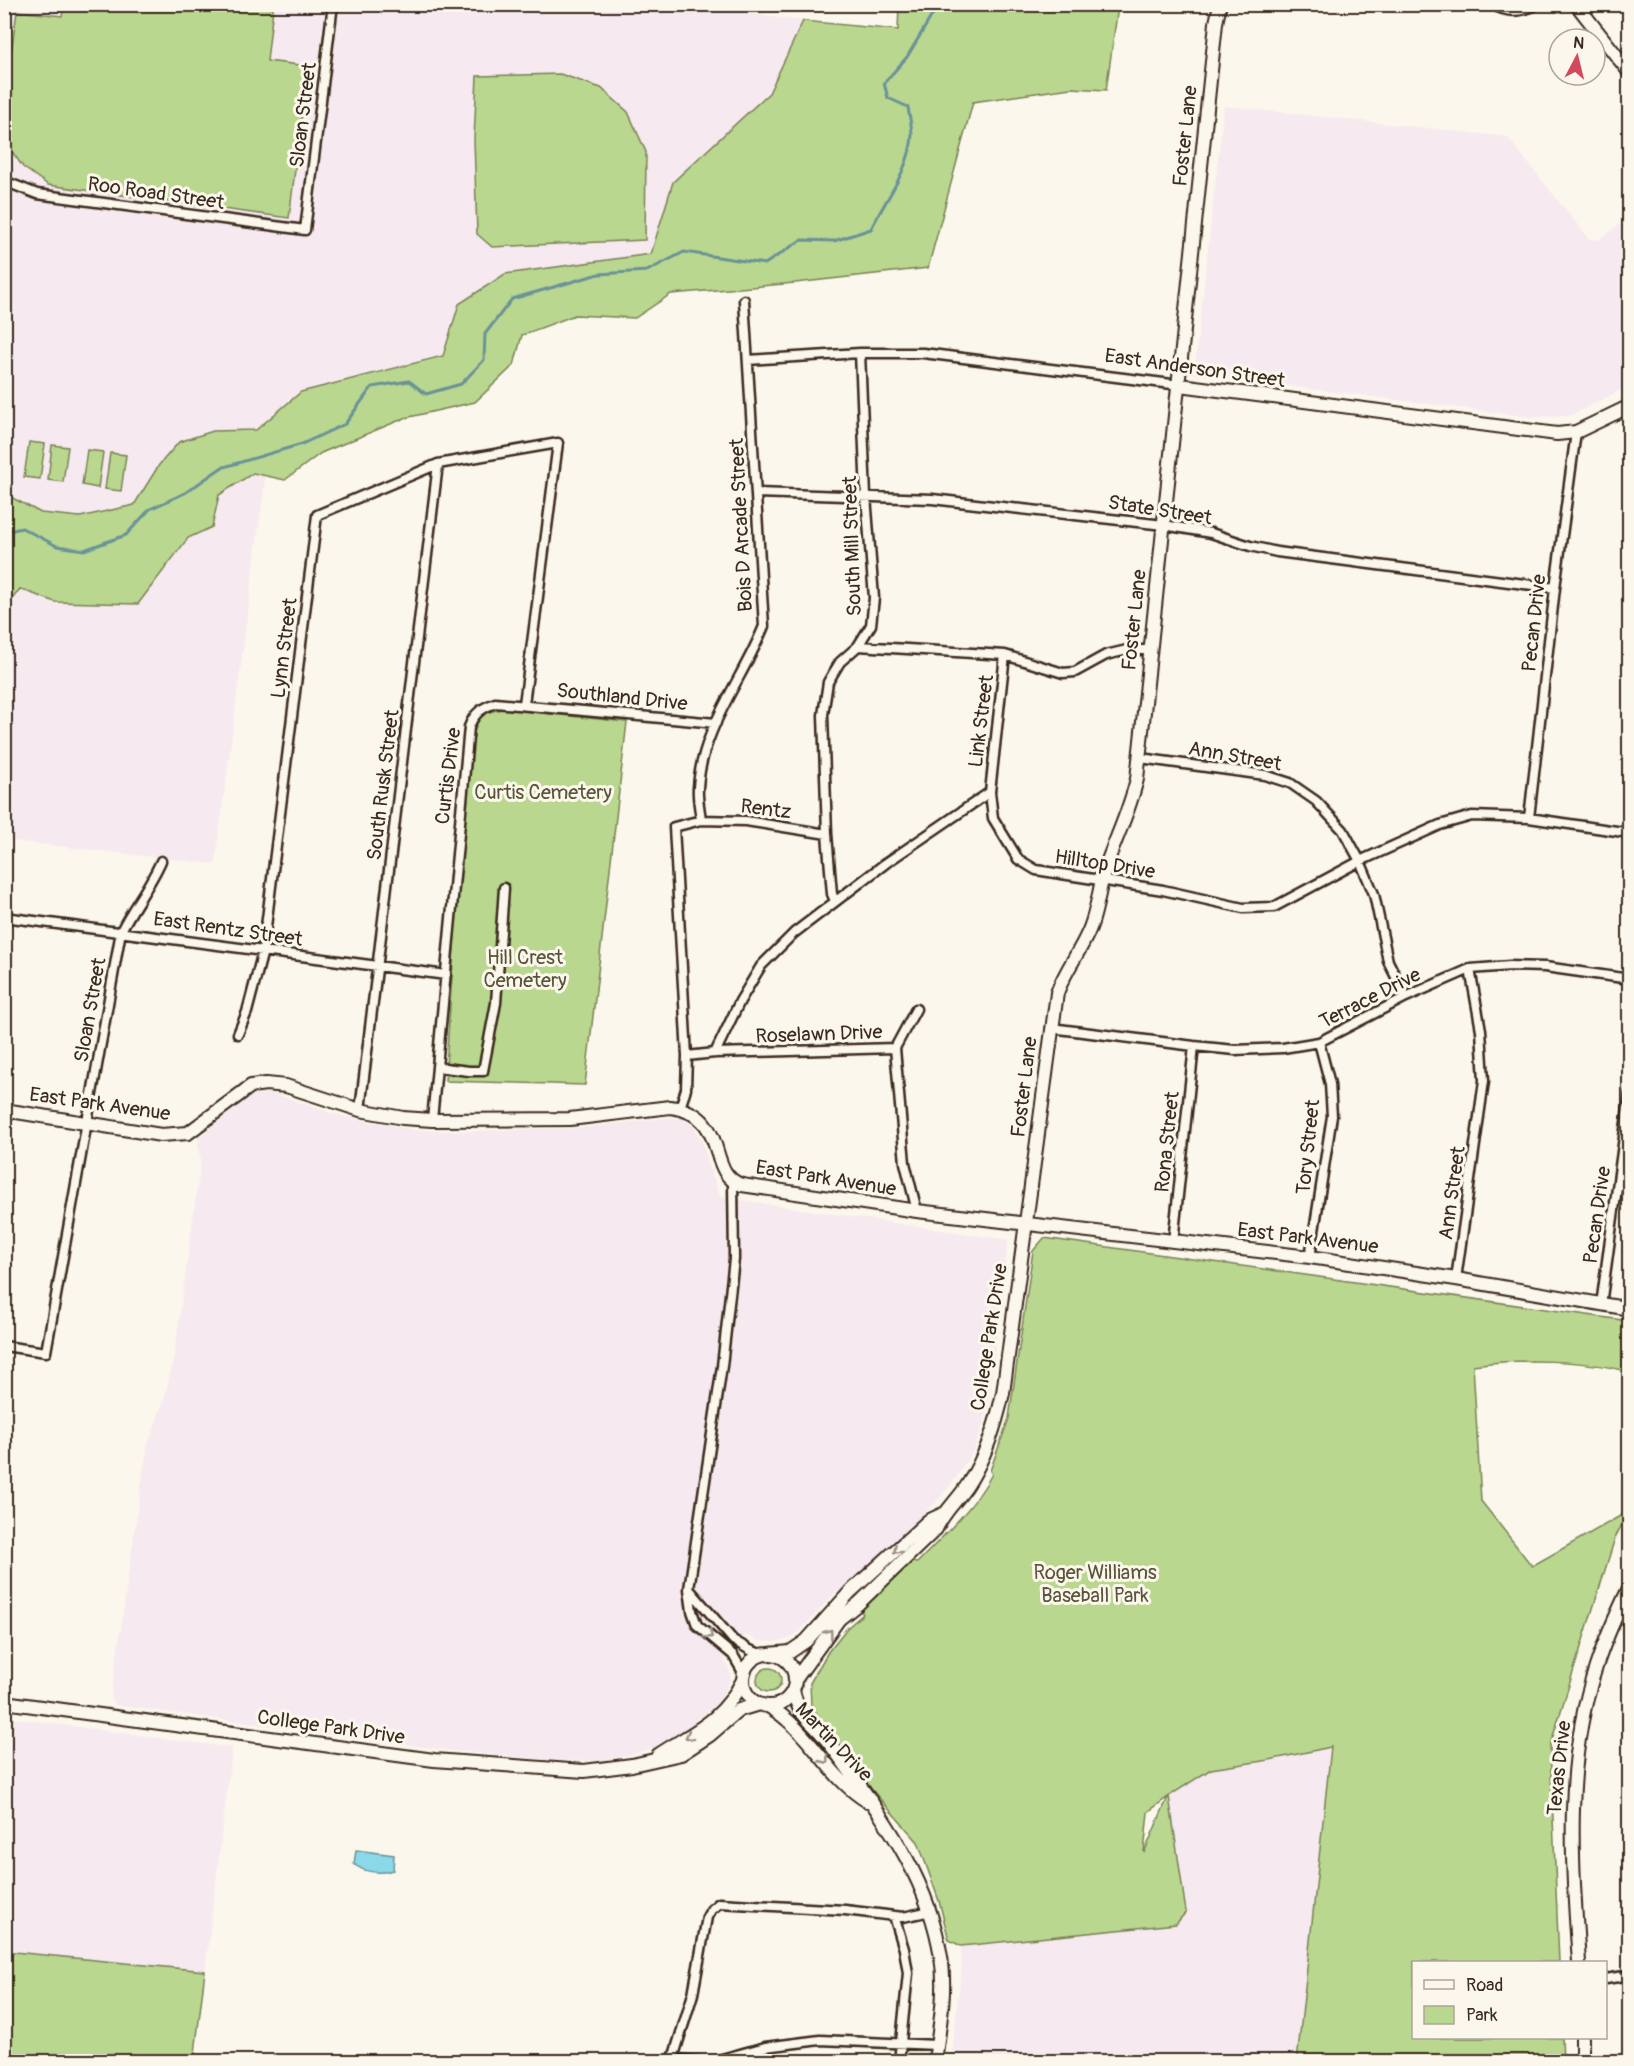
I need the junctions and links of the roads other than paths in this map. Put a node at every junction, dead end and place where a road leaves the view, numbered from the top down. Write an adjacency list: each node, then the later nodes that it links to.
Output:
1 (333, 4): 8 (street, Sloan Street)
2 (1220, 4): 12 (street, Foster Lane)
3 (1492, 4): 4 (street)
4 (1538, 4)
5 (1576, 4): 6 (street)
6 (1629, 73)
7 (4, 181): 8 (street, Roo Road Street)
8 (305, 230)
9 (744, 300): 11 (street, Bois D Arcade Street)
10 (860, 353): 11 (street, East Anderson Street); 12 (street, East Anderson Street); 17 (street, South Mill Street)
11 (748, 360): 16 (street, Bois D Arcade Street)
12 (1180, 385): 14 (street, East Anderson Street); 18 (street, Foster Lane)
13 (1629, 406): 14 (street, East Anderson Street)
14 (1576, 432): 19 (street, Pecan Drive)
15 (438, 464): 23 (street, Lynn Street); 38 (street, Lynn Street); 39 (street, South Rusk Street)
16 (757, 493): 17 (street, State Street); 24 (street, Bois D Arcade Street)
17 (866, 496): 18 (street, State Street); 20 (street, South Mill Street)
18 (1164, 525): 19 (street, State Street); 21 (street, Foster Lane)
19 (1555, 588): 27 (street, Pecan Drive)
20 (858, 646): 22 (street); 30 (street, South Mill Street)
21 (1151, 650): 22 (street); 25 (street, Foster Lane)
22 (1005, 655): 26 (street, Link Street)
23 (524, 704): 24 (street, Southland Drive); 41 (street, Curtis Drive)
24 (716, 723): 28 (street, Bois D Arcade Street)
25 (1140, 758): 32 (street, Ann Street); 33 (street, Foster Lane)
26 (990, 792): 33 (street, Hilltop Drive); 35 (street)
27 (1529, 818): 29 (street, Hilltop Drive); 32 (street, Hilltop Drive)
28 (701, 820): 30 (street, Rentz); 51 (street)
29 (1629, 833)
30 (827, 834): 35 (street, South Mill Street)
31 (161, 861): 37 (street, Sloan Street)
32 (1360, 861): 33 (street, Hilltop Drive); 43 (street, Ann Street)
33 (1102, 880): 45 (street, Foster Lane)
34 (504, 888): 52 (street)
35 (835, 901): 50 (street)
36 (4, 917): 37 (street, East Rentz Street)
37 (121, 931): 38 (street, East Rentz Street); 58 (street, Sloan Street)
38 (263, 951): 39 (street, East Rentz Street); 46 (street, Lynn Street)
39 (377, 966): 41 (street, East Rentz Street); 56 (street, South Rusk Street)
40 (1470, 969): 42 (street, Terrace Drive); 43 (street, Terrace Drive); 64 (street, Ann Street)
41 (446, 975): 52 (street, Curtis Drive)
42 (1629, 979)
43 (1406, 997): 47 (street, Terrace Drive)
44 (916, 1009): 49 (street)
45 (1051, 1028): 48 (street, Terrace Drive); 61 (street, Foster Lane)
46 (238, 1034)
47 (1319, 1042): 48 (street, Terrace Drive); 63 (street, Tory Street)
48 (1194, 1046): 62 (street, Rona Street)
49 (895, 1048): 50 (street, Roselawn Drive); 60 (street, Roselawn Drive)
50 (715, 1053): 51 (street, Roselawn Drive)
51 (687, 1056): 54 (street)
52 (437, 1067): 57 (street, Curtis Drive)
53 (1629, 1092): 65 (street, Pecan Drive)
54 (680, 1108): 57 (street, East Park Avenue); 59 (street, East Park Avenue)
55 (4, 1110): 58 (street, East Park Avenue)
56 (360, 1110): 57 (street, East Park Avenue); 58 (street, East Park Avenue)
57 (432, 1120)
58 (86, 1122): 67 (street, Sloan Street)
59 (733, 1182): 60 (street, East Park Avenue); 70 (street)
60 (917, 1211): 61 (street, East Park Avenue)
61 (1025, 1223): 62 (street, East Park Avenue); 68 (street, College Park Drive)
62 (1173, 1242): 63 (street, East Park Avenue)
63 (1310, 1257): 64 (street, East Park Avenue)
64 (1456, 1279): 65 (street, East Park Avenue)
65 (1601, 1305): 66 (street, East Park Avenue)
66 (1629, 1309)
67 (4, 1346)
68 (943, 1514): 71 (street, College Park Drive, one-way to 71); 73 (street, College Park Drive, one-way to 68)
69 (1629, 1586): 80 (street, Texas Drive)
70 (689, 1589): 71 (street); 72 (street, one-way to 72)
71 (766, 1655): 72 (street); 73 (street)
72 (743, 1677): 75 (street); 76 (street, College Park Drive, one-way to 76)
73 (794, 1685): 75 (street); 77 (street, Martin Drive)
74 (4, 1702): 76 (street, College Park Drive)
75 (764, 1705): 76 (street, College Park Drive); 77 (street, Martin Drive, one-way to 77)
76 (652, 1759)
77 (873, 1805): 78 (street, Martin Drive)
78 (931, 1911): 79 (street); 85 (street, Martin Drive)
79 (894, 1916): 84 (street); 86 (street)
80 (1579, 1961)
81 (1629, 1975): 82 (street)
82 (1607, 1979)
83 (1582, 2039): 90 (street)
84 (901, 2044): 85 (street); 87 (street); 88 (street)
85 (937, 2045): 89 (street, Martin Drive)
86 (672, 2060): 87 (street)
87 (709, 2061)
88 (899, 2061)
89 (935, 2061)
90 (1582, 2061)

